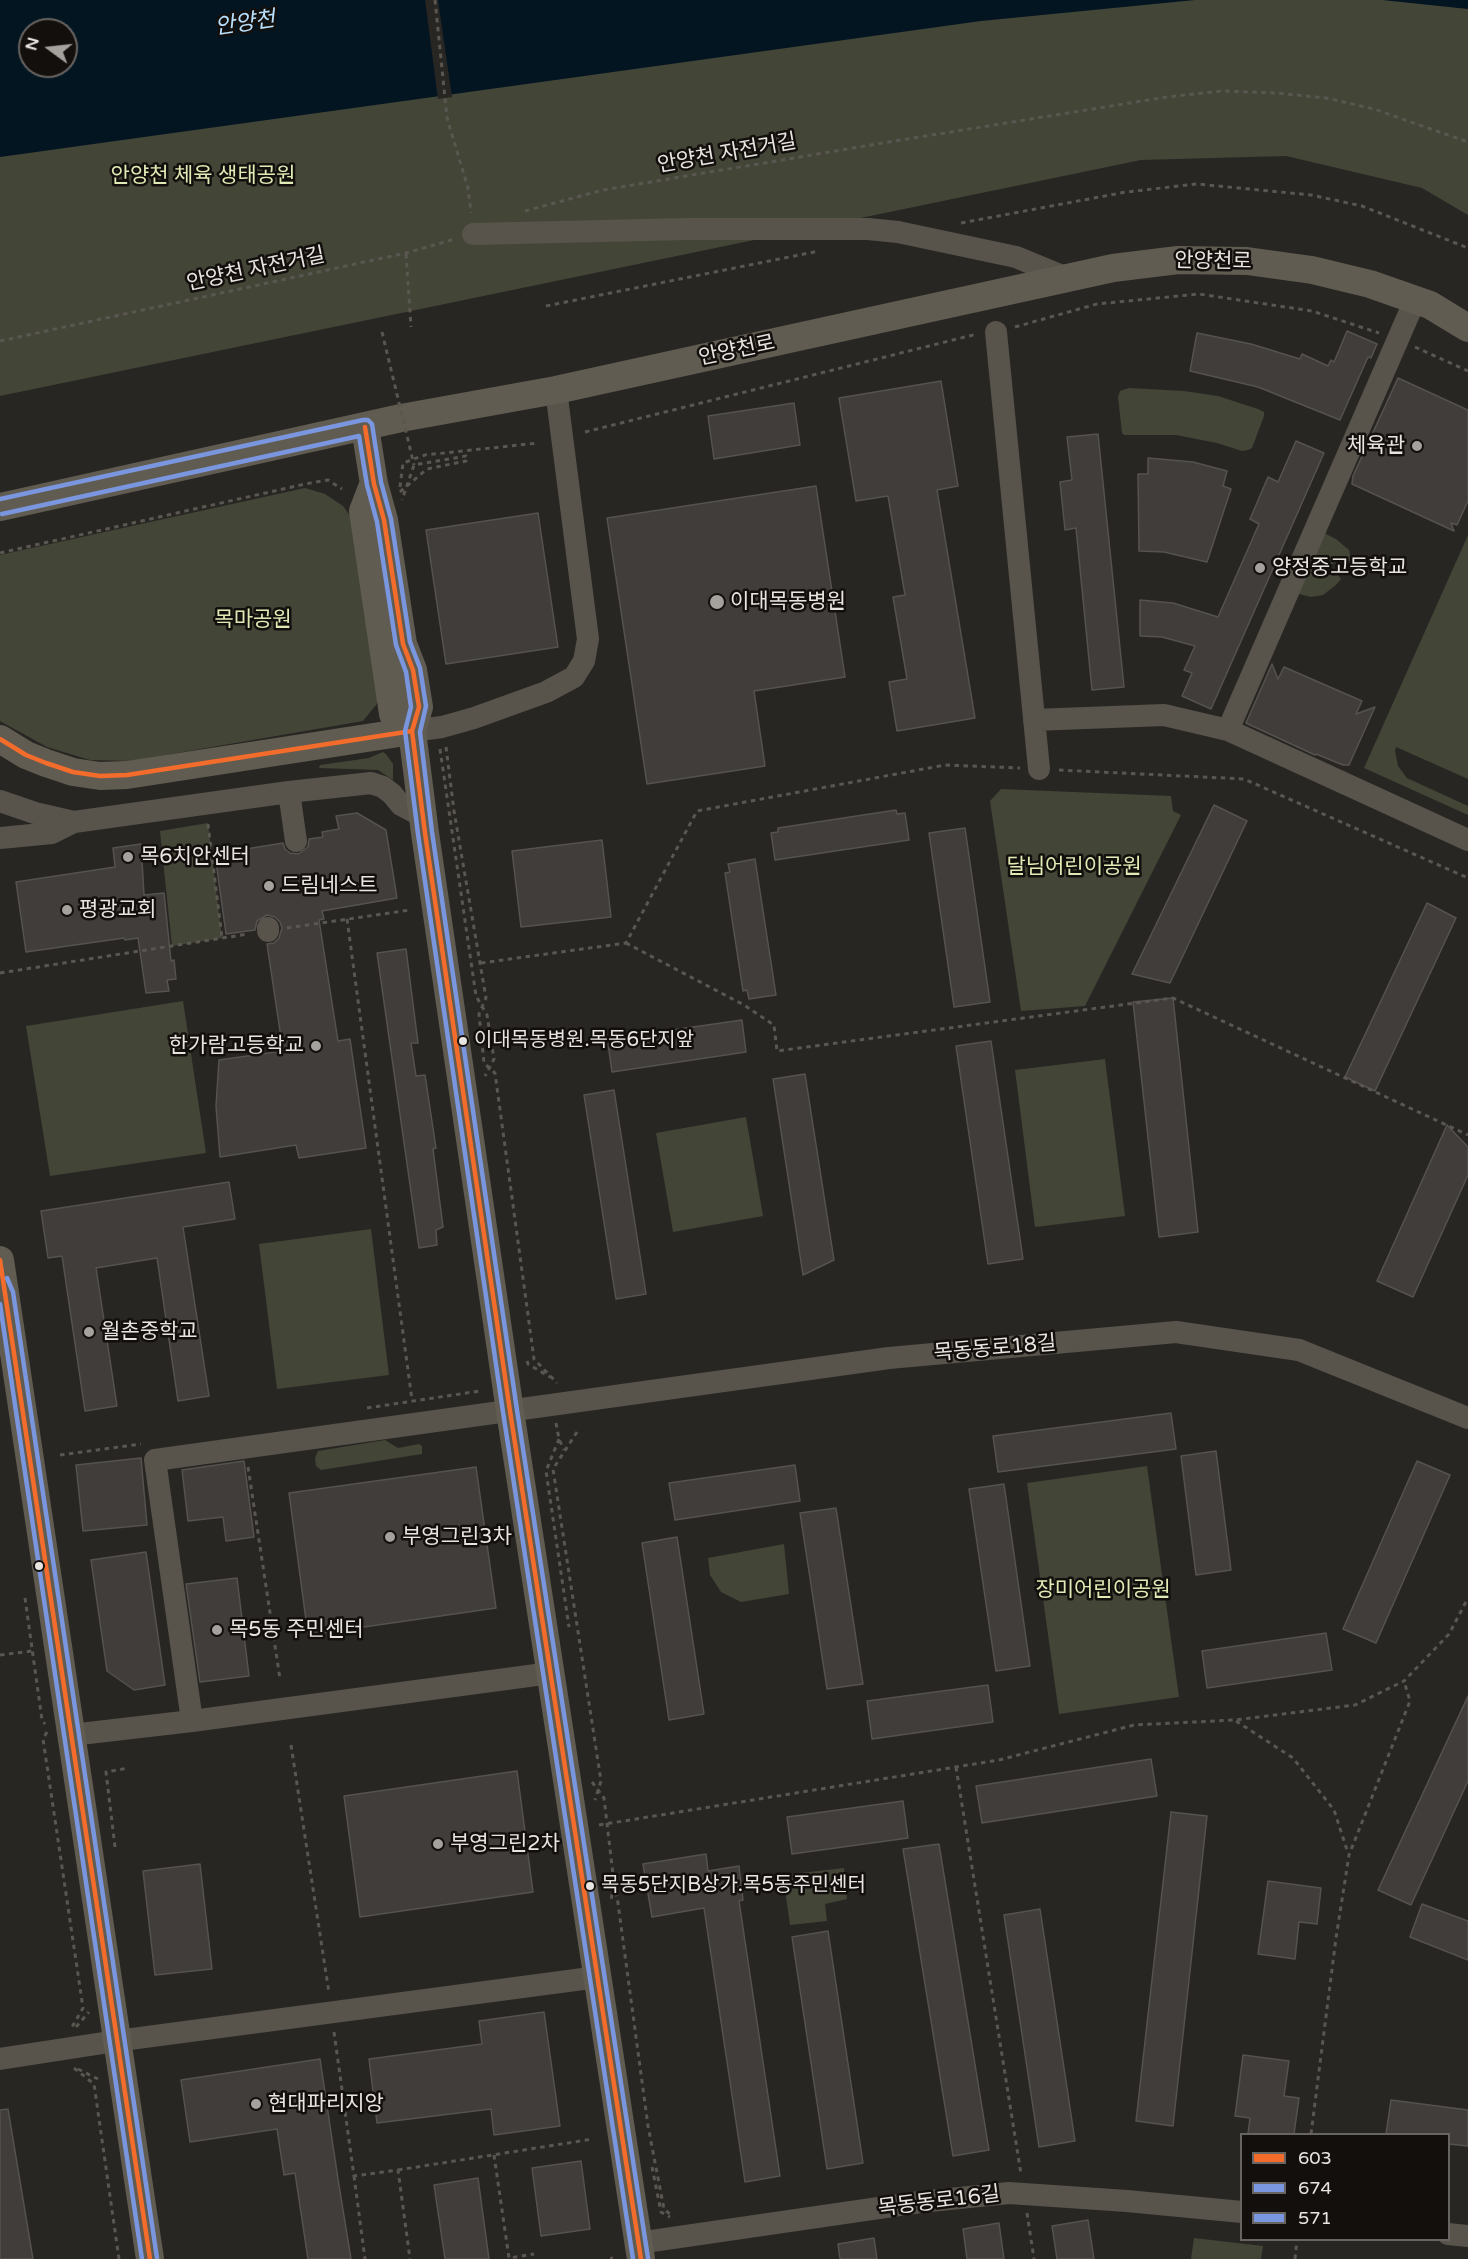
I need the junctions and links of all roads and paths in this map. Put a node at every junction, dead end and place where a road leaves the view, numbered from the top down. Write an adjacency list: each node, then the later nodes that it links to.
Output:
1 (435, 0): 5 (path)
2 (1468, 142): 3 (path, 안양천 자전거길)
3 (516, 215)
4 (954, 225): 6 (path)
5 (473, 234): 8 (path, 안양천 자전거길); 9 (street)
6 (1468, 248)
7 (827, 249): 11 (path)
8 (406, 253): 12 (path); 17 (path, 안양천 자전거길)
9 (1067, 278): 10 (main road, 안양천로); 19 (main road, 안양천로)
10 (1414, 300): 13 (main road, 안양천로); 16 (street)
11 (546, 306)
12 (411, 327)
13 (1468, 328)
14 (382, 332): 23 (path, bridge)
15 (987, 333): 16 (path); 21 (path); 28 (street)
16 (1397, 339): 18 (path); 29 (street)
17 (0, 341)
18 (1468, 371)
19 (556, 390): 20 (main road, 안양천로); 30 (street)
20 (365, 427): 24 (main road); 26 (main road, 안양천로)
21 (585, 432)
22 (538, 443): 24 (path)
23 (414, 465): 24 (path); 24 (path)
24 (387, 488): 30 (main road)
25 (342, 489): 27 (path)
26 (0, 507)
27 (0, 553)
28 (1034, 720): 29 (street); 32 (street)
29 (1228, 730): 39 (street)
30 (431, 735): 31 (main road); 35 (main road); 46 (path); 48 (path)
31 (0, 739)
32 (1039, 769): 41 (path); 45 (path)
33 (289, 792): 35 (street); 36 (street); 40 (street)
34 (0, 801): 36 (street)
35 (422, 816): 56 (main road)
36 (74, 822): 38 (street)
37 (208, 823): 44 (path)
38 (0, 838)
39 (1468, 840)
40 (296, 841)
41 (1468, 879)
42 (410, 909): 43 (path)
43 (347, 918): 44 (path); 55 (path)
44 (222, 938): 47 (path)
45 (626, 943): 46 (path); 51 (path)
46 (481, 963): 48 (path)
47 (0, 973)
48 (483, 1006): 49 (path); 49 (path)
49 (489, 1068): 50 (path); 54 (path)
50 (486, 1082)
51 (1468, 1134)
52 (0, 1260): 53 (main road)
53 (3, 1287): 70 (main road)
54 (527, 1355)
55 (412, 1400)
56 (510, 1411): 57 (street, 목동동로18길); 65 (main road); 69 (street, 목동동로18길)
57 (1468, 1418)
58 (577, 1432): 59 (path)
59 (564, 1450): 62 (path); 74 (path)
60 (248, 1466): 66 (path)
61 (1468, 1598): 67 (path)
62 (570, 1633)
63 (40, 1650): 64 (path)
64 (0, 1655)
65 (551, 1673): 69 (street); 83 (main road)
66 (280, 1678)
67 (1404, 1681): 68 (path); 79 (path)
68 (1235, 1720): 71 (path); 79 (path)
69 (192, 1721): 70 (street)
70 (59, 1732): 84 (path); 85 (main road)
71 (956, 1767): 77 (path); 93 (path)
72 (128, 1768): 78 (path)
73 (592, 1782): 74 (path)
74 (598, 1790): 75 (path); 77 (path)
75 (596, 1807)
76 (597, 1816): 77 (path)
77 (607, 1824): 81 (path)
78 (115, 1847)
79 (1349, 1855): 88 (path)
80 (607, 1883): 81 (path)
81 (613, 1892): 82 (path); 83 (path)
82 (612, 1909)
83 (610, 1976): 85 (street); 98 (main road)
84 (69, 2032)
85 (116, 2041): 86 (street); 101 (main road)
86 (0, 2059)
87 (102, 2100): 100 (path)
88 (1311, 2133)
89 (593, 2139): 90 (path)
90 (494, 2155): 91 (path); 99 (path)
91 (398, 2170)
92 (354, 2176): 102 (path)
93 (1024, 2194): 94 (street, 목동동로16길); 98 (street, 목동동로16길); 103 (path)
94 (1240, 2212)
95 (1450, 2234): 96 (street)
96 (1468, 2236)
97 (1297, 2241): 104 (path)
98 (640, 2251)
99 (534, 2254)
100 (119, 2259)
101 (150, 2259)
102 (365, 2259)
103 (1034, 2259)
104 (1295, 2259)

